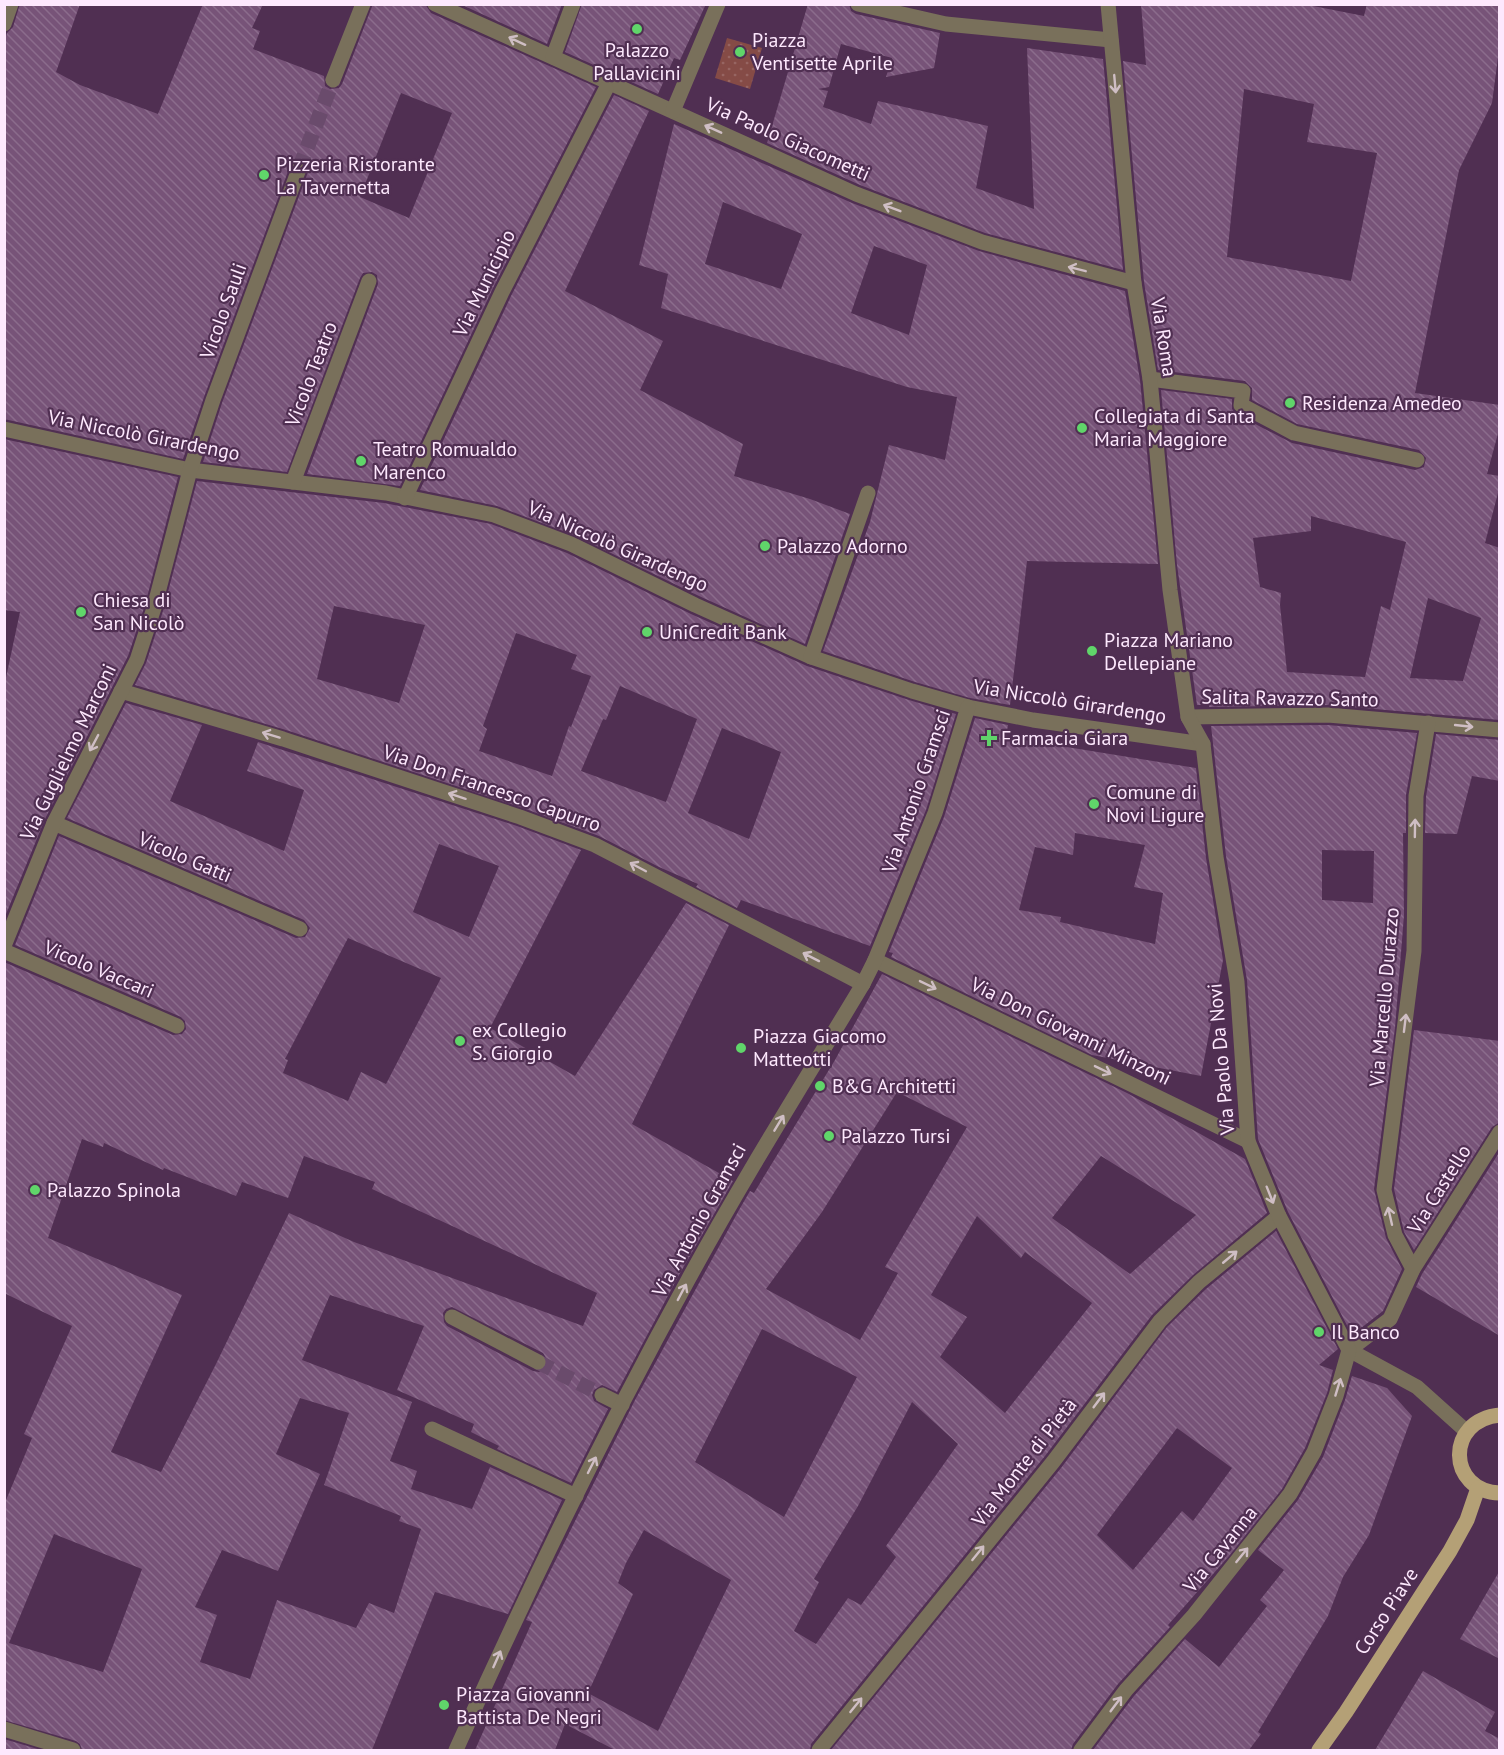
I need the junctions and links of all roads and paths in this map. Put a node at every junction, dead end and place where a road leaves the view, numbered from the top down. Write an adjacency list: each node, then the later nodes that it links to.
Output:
1 (10, 4): 8 (street)
2 (363, 4): 11 (street)
3 (573, 4): 10 (street)
4 (718, 4): 13 (street)
5 (858, 4): 9 (street)
6 (1108, 4): 9 (street, Via Roma)
7 (436, 5): 10 (street, Via Paolo Giacometti, one-way to 7)
8 (4, 24)
9 (1111, 40): 16 (street, Via Roma, one-way to 16)
10 (553, 57): 13 (street, Via Paolo Giacometti)
11 (333, 80)
12 (606, 88): 23 (street, Via Municipio)
13 (673, 111): 16 (street, Via Paolo Giacometti, one-way to 13)
14 (299, 169): 20 (street, Vicolo Sauli)
15 (369, 281): 21 (street, Vicolo Teatro)
16 (1134, 283): 17 (street, Via Roma)
17 (1150, 379): 19 (street); 27 (street, Via Roma)
18 (4, 429): 20 (street, Via Niccolò Girardengo)
19 (1417, 460)
20 (190, 470): 21 (street, Via Niccolò Girardengo); 25 (street, Via Guglielmo Marconi)
21 (293, 482): 23 (street, Via Niccolò Girardengo)
22 (868, 493): 24 (street)
23 (405, 498): 24 (street, Via Niccolò Girardengo)
24 (811, 657): 26 (street, Via Niccolò Girardengo)
25 (121, 691): 31 (street, Via Guglielmo Marconi, one-way to 31); 36 (street, Via Don Francesco Capurro, one-way to 25)
26 (968, 707): 30 (street, Via Niccolò Girardengo); 35 (street, Via Antonio Gramsci)
27 (1188, 717): 28 (street, Salita Ravazzo Santo); 30 (street, Via Roma)
28 (1428, 723): 29 (street, Salita Ravazzo Santo, one-way to 29); 41 (street, Via Marcello Durazzo, one-way to 28)
29 (1500, 730)
30 (1203, 744): 39 (street, Via Paolo Da Novi)
31 (54, 823): 32 (street, Vicolo Gatti); 33 (street, Via Guglielmo Marconi)
32 (300, 929)
33 (4, 946)
34 (4, 951): 37 (street, Vicolo Vaccari)
35 (875, 960): 36 (street, Via Antonio Gramsci); 39 (street, Via Don Giovanni Minzoni, one-way to 39)
36 (863, 984): 46 (street, Via Antonio Gramsci, one-way to 36)
37 (177, 1026)
38 (1500, 1132): 41 (street, Via Castello)
39 (1248, 1141): 40 (street, Via Paolo Da Novi, one-way to 40)
40 (1279, 1216): 43 (street, Via Paolo Da Novi); 56 (street, Via Monte di Pietà, one-way to 40)
41 (1413, 1269): 43 (street, Via Castello)
42 (452, 1317): 44 (street)
43 (1349, 1350): 49 (street); 57 (street, Via Cavanna, one-way to 43)
44 (538, 1362)
45 (602, 1395): 46 (street)
46 (622, 1405): 52 (street, Via Antonio Gramsci, one-way to 46)
47 (1500, 1415): 49 (main road)
48 (432, 1429): 52 (street)
49 (1466, 1431): 50 (main road)
50 (1478, 1488): 51 (main road); 58 (main road, Corso Piave)
51 (1500, 1493)
52 (576, 1496): 55 (street, Via Antonio Gramsci, one-way to 52)
53 (4, 1729): 54 (street)
54 (73, 1750)
55 (456, 1750)
56 (819, 1750)
57 (1081, 1750)
58 (1319, 1750)

